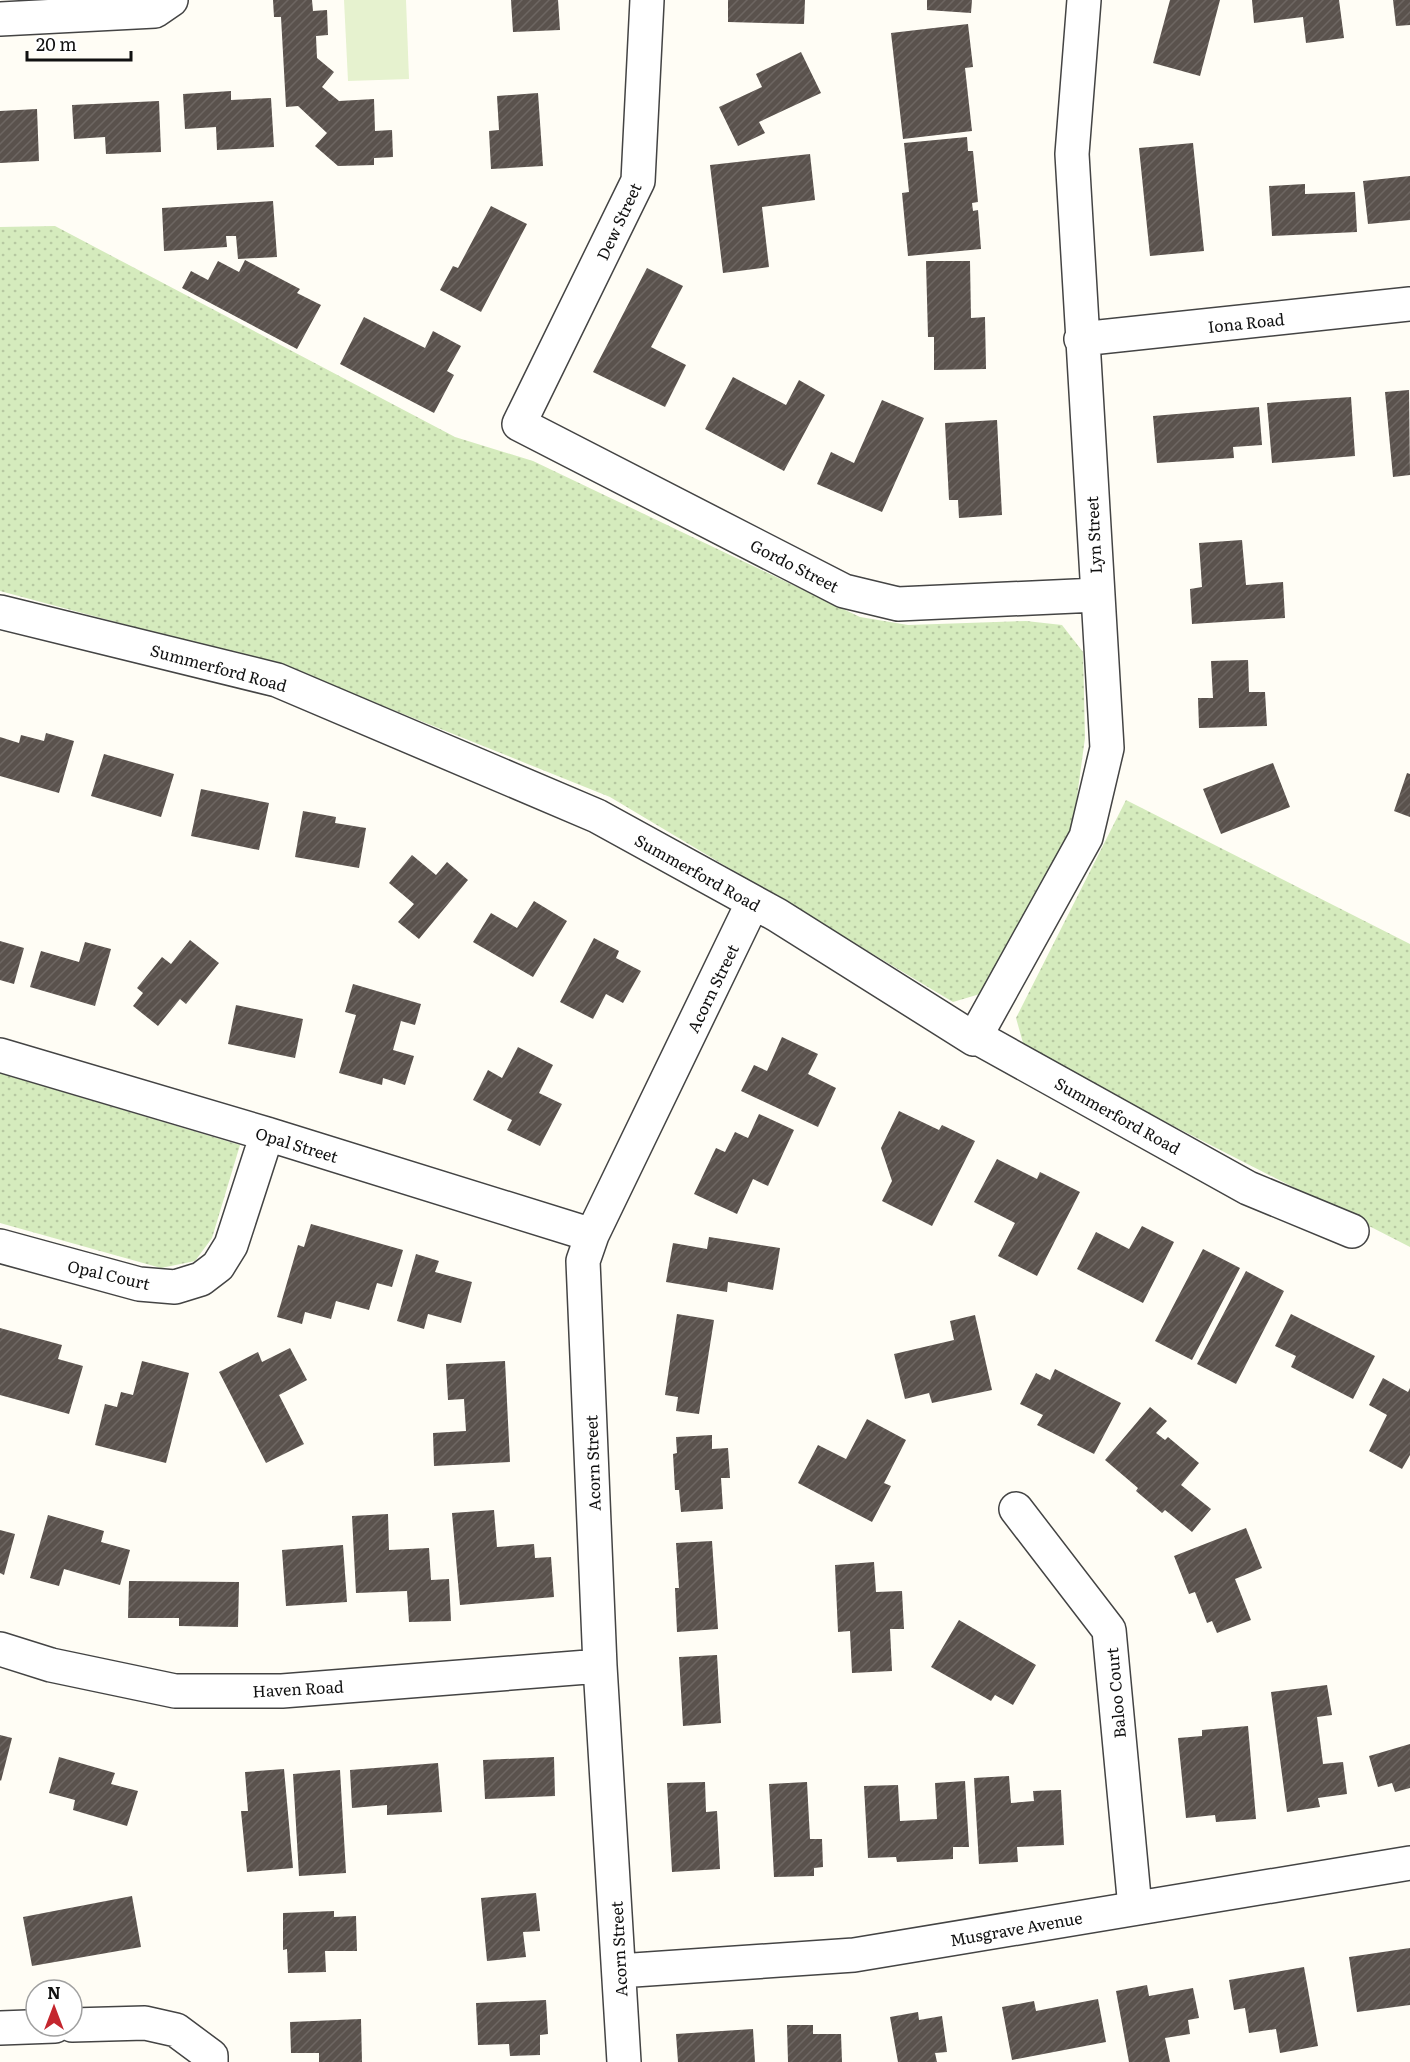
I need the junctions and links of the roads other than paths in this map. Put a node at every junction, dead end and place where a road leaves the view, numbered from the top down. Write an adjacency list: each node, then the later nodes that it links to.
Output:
1 (171, 0): 4 (street)
2 (647, 0): 7 (street, Dew Street)
3 (1084, 0): 6 (street, Lyn Street)
4 (0, 19)
5 (1410, 304): 6 (street, Iona Road)
6 (1081, 339): 8 (street, Lyn Street)
7 (519, 424): 8 (street, Gordo Street)
8 (1097, 595): 11 (street, Lyn Street)
9 (0, 612): 10 (street, Summerford Road)
10 (753, 902): 11 (street, Summerford Road); 15 (street, Acorn Street)
11 (974, 1039): 14 (street, Summerford Road)
12 (0, 1056): 13 (street, Opal Street)
13 (267, 1134): 15 (street, Opal Street); 16 (street, Opal Court)
14 (1352, 1231)
15 (592, 1235): 19 (street, Acorn Street)
16 (0, 1246)
17 (1016, 1509): 21 (street, Baloo Court)
18 (0, 1649): 19 (street, Haven Road)
19 (600, 1666): 22 (street, Acorn Street)
20 (1410, 1863): 21 (street, Musgrave Avenue)
21 (1135, 1908): 22 (street, Musgrave Avenue)
22 (620, 1971): 27 (street, Acorn Street)
23 (84, 2025): 26 (street)
24 (24, 2027): 25 (street)
25 (0, 2028)
26 (211, 2062)
27 (624, 2062)

